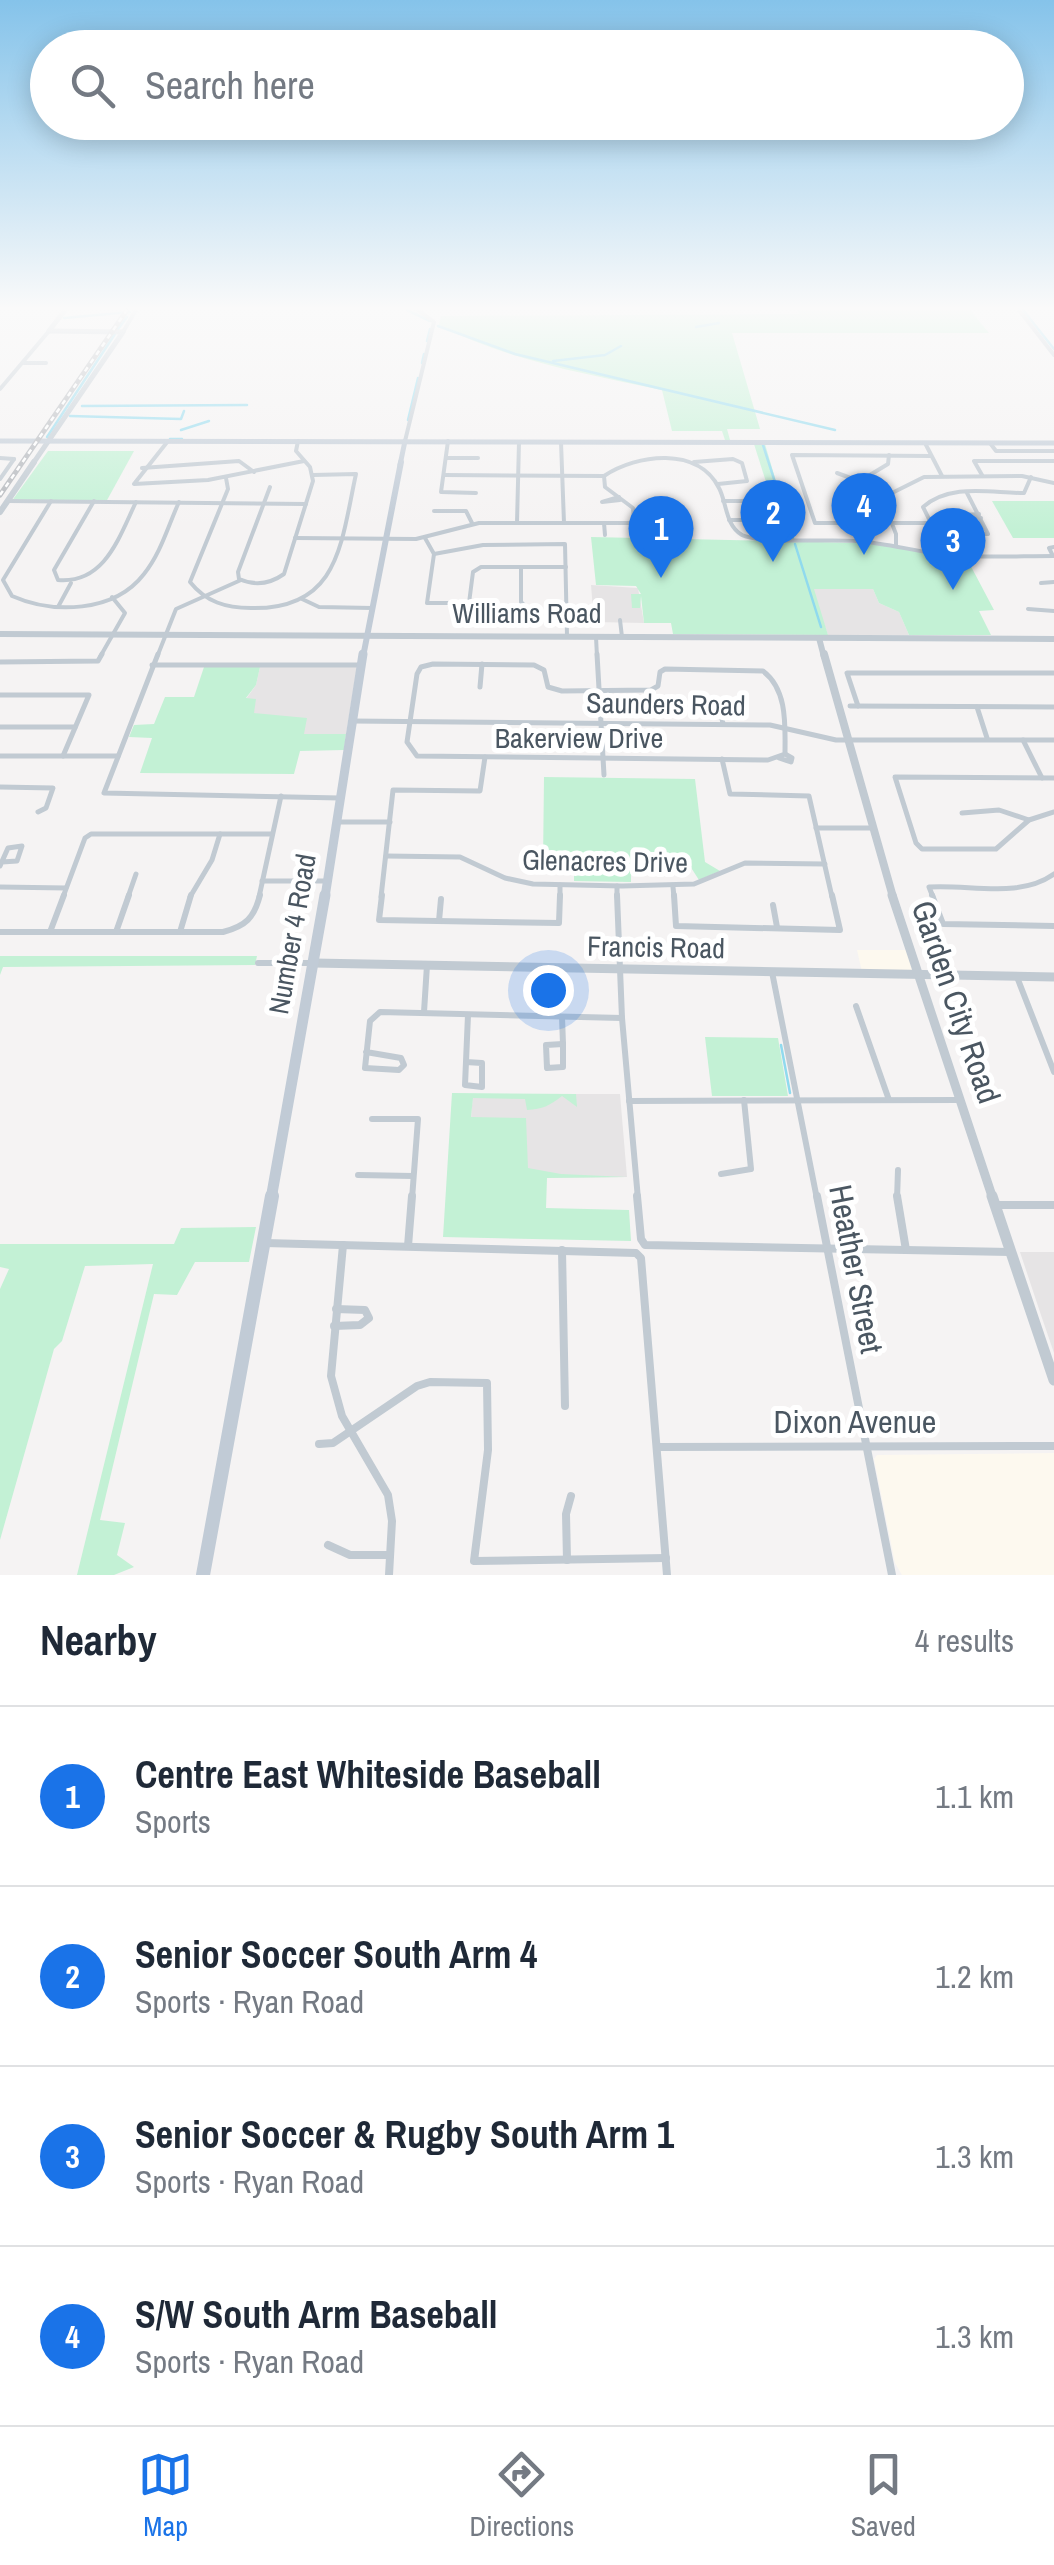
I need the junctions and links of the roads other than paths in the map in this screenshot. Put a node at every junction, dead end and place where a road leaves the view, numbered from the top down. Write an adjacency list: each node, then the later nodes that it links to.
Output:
1 (88, 384): 4 (street)
2 (419, 384): 7 (street, Number 4 Road)
3 (0, 440): 4 (main road)
4 (50, 440): 5 (main road); 42 (street)
5 (168, 441): 6 (main road); 23 (street)
6 (298, 441): 7 (main road); 21 (street)
7 (405, 441): 8 (main road); 69 (main road, Number 4 Road)
8 (448, 441): 9 (main road); 17 (street)
9 (519, 442): 10 (main road); 28 (street)
10 (561, 442): 11 (main road); 29 (street)
11 (648, 442): 12 (main road); 19 (street)
12 (925, 443): 13 (main road); 15 (street)
13 (1054, 445)
14 (890, 455): 15 (street); 36 (street); 56 (street)
15 (931, 456): 31 (street)
16 (0, 458): 35 (street)
17 (446, 458): 18 (street); 26 (street)
18 (478, 458)
19 (652, 459): 22 (street); 30 (street)
20 (1054, 460): 32 (street)
21 (304, 461): 24 (street); 27 (street)
22 (693, 463): 38 (street); 38 (street)
23 (142, 468): 24 (street); 34 (street)
24 (254, 472): 34 (street)
25 (837, 473): 36 (street)
26 (444, 474): 28 (street); 40 (street)
27 (313, 475): 51 (street); 68 (street)
28 (519, 475): 29 (street); 60 (street)
29 (562, 475): 30 (street); 61 (street)
30 (604, 476): 63 (street)
31 (942, 476): 32 (street); 57 (street)
32 (983, 476): 33 (street)
33 (1031, 477): 37 (street); 41 (street)
34 (226, 478): 49 (street)
35 (0, 479)
36 (859, 481): 56 (street)
37 (1054, 483)
38 (718, 484): 45 (street)
39 (270, 487): 50 (street)
40 (476, 493)
41 (967, 493): 58 (street); 58 (street)
42 (8, 501): 43 (street); 53 (street)
43 (51, 501): 44 (street); 81 (street)
44 (94, 501): 47 (street); 78 (street)
45 (723, 501): 46 (street); 54 (street)
46 (750, 501)
47 (136, 502): 48 (street); 78 (street)
48 (179, 502): 49 (street); 83 (street)
49 (222, 503): 50 (street); 82 (street)
50 (264, 503): 51 (street); 77 (street)
51 (306, 504): 67 (street)
52 (434, 511): 59 (street)
53 (0, 512)
54 (729, 520): 55 (street); 71 (street)
55 (756, 520)
56 (854, 522): 57 (street)
57 (892, 522): 58 (street); 71 (street)
58 (930, 522)
59 (472, 523): 60 (street); 66 (street)
60 (517, 523): 61 (street)
61 (564, 523): 62 (street)
62 (604, 523): 63 (street); 65 (street)
63 (630, 523): 64 (street)
64 (665, 527)
65 (605, 535)
66 (424, 537): 69 (street); 72 (street)
67 (295, 538): 68 (street); 77 (street)
68 (339, 539): 69 (street); 84 (street)
69 (386, 539): 88 (main road, Number 4 Road)
70 (1053, 544): 73 (street)
71 (896, 546): 73 (street)
72 (434, 554): 75 (street); 76 (street)
73 (1052, 555): 74 (street)
74 (1054, 564)
75 (521, 567): 76 (street); 86 (street)
76 (566, 567): 96 (street)
77 (240, 580): 82 (street)
78 (71, 582): 87 (street)
79 (1040, 582): 80 (street)
80 (1054, 582)
81 (12, 596): 85 (street); 87 (street)
82 (200, 596): 84 (street); 94 (street)
83 (112, 597): 87 (street); 93 (street)
84 (302, 599): 88 (street)
85 (0, 600)
86 (525, 606)
87 (58, 607)
88 (372, 608): 95 (main road, Number 4 Road)
89 (1028, 610): 90 (street)
90 (1054, 612)
91 (620, 620): 98 (street)
92 (0, 634): 93 (street, Williams Road)
93 (114, 634): 94 (street, Williams Road); 101 (street)
94 (165, 634): 95 (street, Williams Road); 103 (street)
95 (366, 635): 96 (street, Williams Road); 104 (main road, Number 4 Road)
96 (567, 636): 97 (street, Williams Road)
97 (596, 636): 98 (street, Williams Road); 107 (street)
98 (622, 636): 99 (street, Williams Road)
99 (819, 638): 100 (street, Williams Road); 122 (street, Garden City Road)
100 (1054, 639)
101 (0, 662)
102 (482, 664): 106 (street); 107 (street); 115 (street)
103 (152, 665): 104 (street); 127 (street)
104 (362, 666): 114 (main road, Number 4 Road)
105 (1054, 673): 111 (street)
106 (480, 687)
107 (599, 691): 116 (street); 120 (street, Bakerview Drive)
108 (0, 694): 119 (street)
109 (719, 700): 117 (street)
110 (850, 706): 111 (street)
111 (858, 706): 112 (street)
112 (977, 706): 113 (street); 121 (street)
113 (1054, 707)
114 (352, 721): 115 (street, Saunders Road); 136 (main road, Number 4 Road)
115 (410, 722): 116 (street, Saunders Road); 128 (street, Bakerview Drive)
116 (602, 723): 117 (street, Saunders Road); 129 (street)
117 (724, 724): 120 (street, Saunders Road)
118 (0, 727): 119 (street)
119 (74, 727): 126 (street)
120 (784, 727): 122 (street, Saunders Road); 130 (street, Bakerview Drive)
121 (991, 739): 122 (street, Saunders Road); 123 (street, Saunders Road)
122 (848, 740): 144 (street, Garden City Road)
123 (1024, 740): 124 (street, Saunders Road); 132 (street)
124 (1054, 740)
125 (0, 756): 126 (street)
126 (62, 756): 127 (street)
127 (118, 756): 135 (street)
128 (485, 757): 129 (street, Bakerview Drive); 142 (street)
129 (603, 758): 130 (street, Bakerview Drive); 131 (street)
130 (722, 759): 143 (street)
131 (604, 776)
132 (1042, 778): 133 (street); 140 (street)
133 (1054, 778)
134 (0, 787): 137 (street)
135 (281, 796): 136 (street); 146 (street)
136 (340, 798): 141 (main road, Number 4 Road)
137 (38, 812)
138 (1054, 812): 140 (street)
139 (962, 813): 140 (street)
140 (1029, 820)
141 (336, 822): 142 (street); 152 (main road, Number 4 Road)
142 (390, 822): 147 (street)
143 (816, 828): 144 (street); 148 (street)
144 (872, 828): 172 (street, Garden City Road)
145 (220, 833): 146 (street); 157 (street); 166 (street)
146 (272, 834): 151 (street)
147 (386, 856): 153 (street, Glenacres Drive); 160 (street)
148 (825, 864): 155 (street, Glenacres Drive); 162 (street)
149 (136, 874): 165 (street)
150 (1053, 876): 161 (street)
151 (262, 881): 152 (street); 166 (street)
152 (327, 881): 168 (main road, Number 4 Road)
153 (560, 885): 154 (street, Glenacres Drive); 160 (street)
154 (617, 886): 155 (street, Glenacres Drive); 170 (street)
155 (673, 886): 162 (street)
156 (0, 887): 157 (street)
157 (66, 888): 164 (street)
158 (441, 899): 160 (street)
159 (773, 905): 162 (street)
160 (439, 921)
161 (1054, 926)
162 (777, 928)
163 (0, 932): 164 (street)
164 (50, 932): 165 (street)
165 (116, 932): 166 (street)
166 (180, 932)
167 (258, 963): 168 (street, Francis Road)
168 (314, 963): 169 (street, Francis Road); 196 (main road, Number 4 Road)
169 (427, 965): 170 (street, Francis Road); 176 (street)
170 (620, 969): 171 (street, Francis Road); 179 (street)
171 (772, 972): 172 (street, Francis Road); 185 (street, Heather Street)
172 (919, 976): 173 (street, Francis Road); 187 (street, Garden City Road)
173 (1017, 977): 174 (street, Francis Road); 183 (street)
174 (1054, 977)
175 (856, 1006): 186 (street)
176 (424, 1014): 177 (street); 181 (street)
177 (468, 1015): 178 (street); 182 (street)
178 (562, 1017): 179 (street); 180 (street)
179 (622, 1018): 188 (street)
180 (563, 1044): 180 (street)
181 (366, 1052): 181 (street)
182 (466, 1062): 182 (street)
183 (1054, 1072)
184 (744, 1100): 185 (street); 188 (street); 191 (street)
185 (796, 1100): 186 (street); 200 (street, Heather Street)
186 (889, 1100): 187 (street)
187 (960, 1100): 194 (street, Garden City Road)
188 (629, 1101): 200 (street)
189 (372, 1118): 193 (street)
190 (898, 1170): 201 (street)
191 (721, 1174)
192 (358, 1175): 193 (street)
193 (412, 1176): 198 (street)
194 (995, 1205): 195 (street); 202 (street, Garden City Road)
195 (1054, 1205)
196 (264, 1243): 197 (street); 217 (main road, Number 4 Road)
197 (343, 1245): 198 (street); 203 (street)
198 (408, 1246): 199 (street)
199 (562, 1250): 206 (street); 210 (street)
200 (826, 1250): 201 (street); 211 (street, Heather Street)
201 (906, 1250): 202 (street)
202 (1010, 1252): 205 (street, Garden City Road)
203 (335, 1309): 204 (street); 204 (street)
204 (334, 1326): 207 (street)
205 (1054, 1380)
206 (565, 1406)
207 (350, 1432): 208 (street); 214 (street); 216 (street)
208 (319, 1444)
209 (1054, 1446): 211 (street, Dixon Avenue)
210 (656, 1447): 211 (street, Dixon Avenue); 215 (street)
211 (866, 1447): 220 (street, Heather Street)
212 (571, 1496): 216 (street)
213 (328, 1545): 214 (street)
214 (390, 1555): 218 (street)
215 (666, 1558): 216 (street); 219 (street)
216 (567, 1560)
217 (203, 1575)
218 (389, 1575)
219 (667, 1575)
220 (892, 1575)

